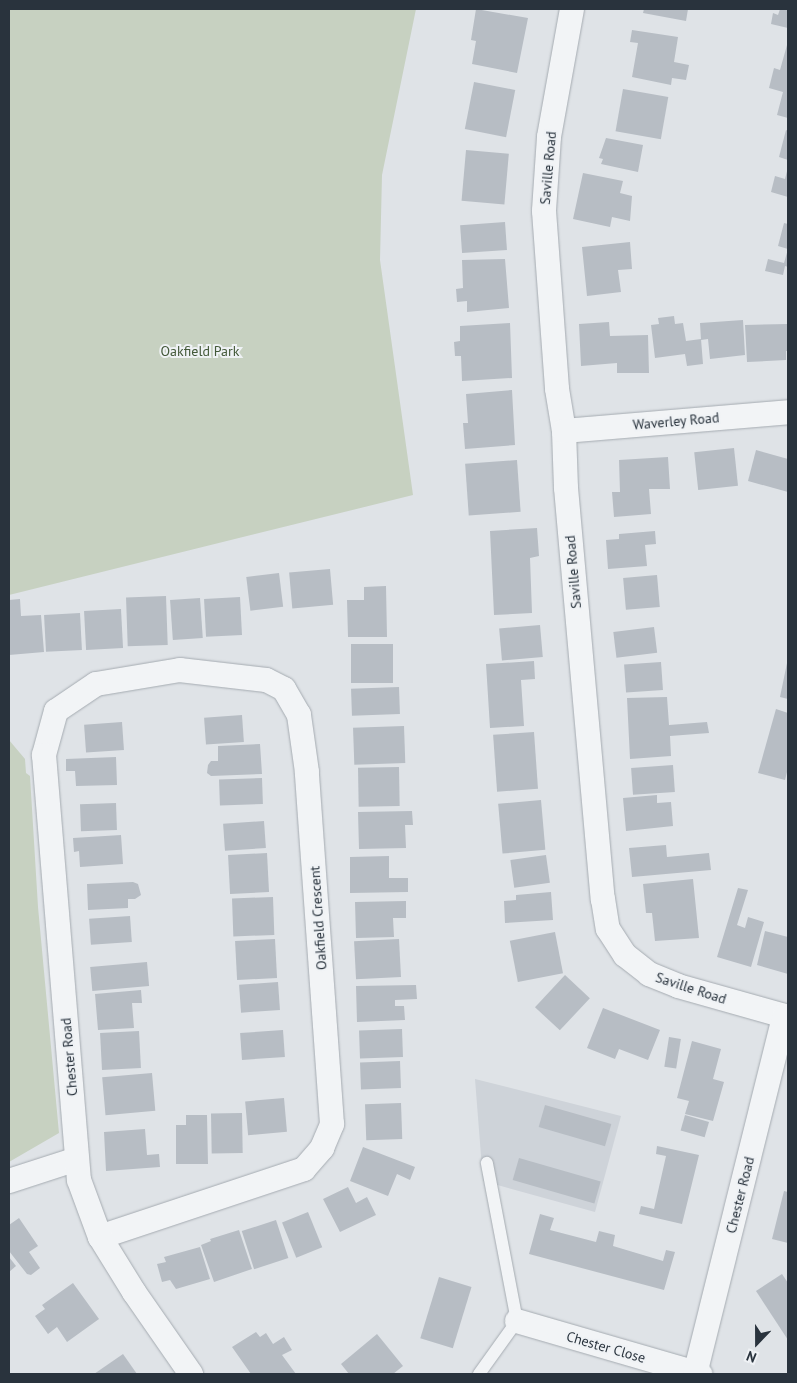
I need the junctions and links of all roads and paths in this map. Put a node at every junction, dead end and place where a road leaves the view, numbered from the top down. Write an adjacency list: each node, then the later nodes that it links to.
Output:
1 (572, 9): 3 (street, Saville Road)
2 (788, 412): 3 (street, Waverley Road)
3 (564, 430): 5 (street, Saville Road)
4 (56, 711): 6 (street, Chester Road); 9 (street, Oakfield Crescent)
5 (786, 1017): 13 (street, Chester Road)
6 (77, 1159): 8 (street); 9 (street, Chester Road)
7 (487, 1163): 10 (lane)
8 (9, 1181)
9 (100, 1236): 11 (street, Chester Road)
10 (517, 1321): 12 (lane); 13 (street, Chester Close)
11 (191, 1374)
12 (479, 1374)
13 (697, 1374)

